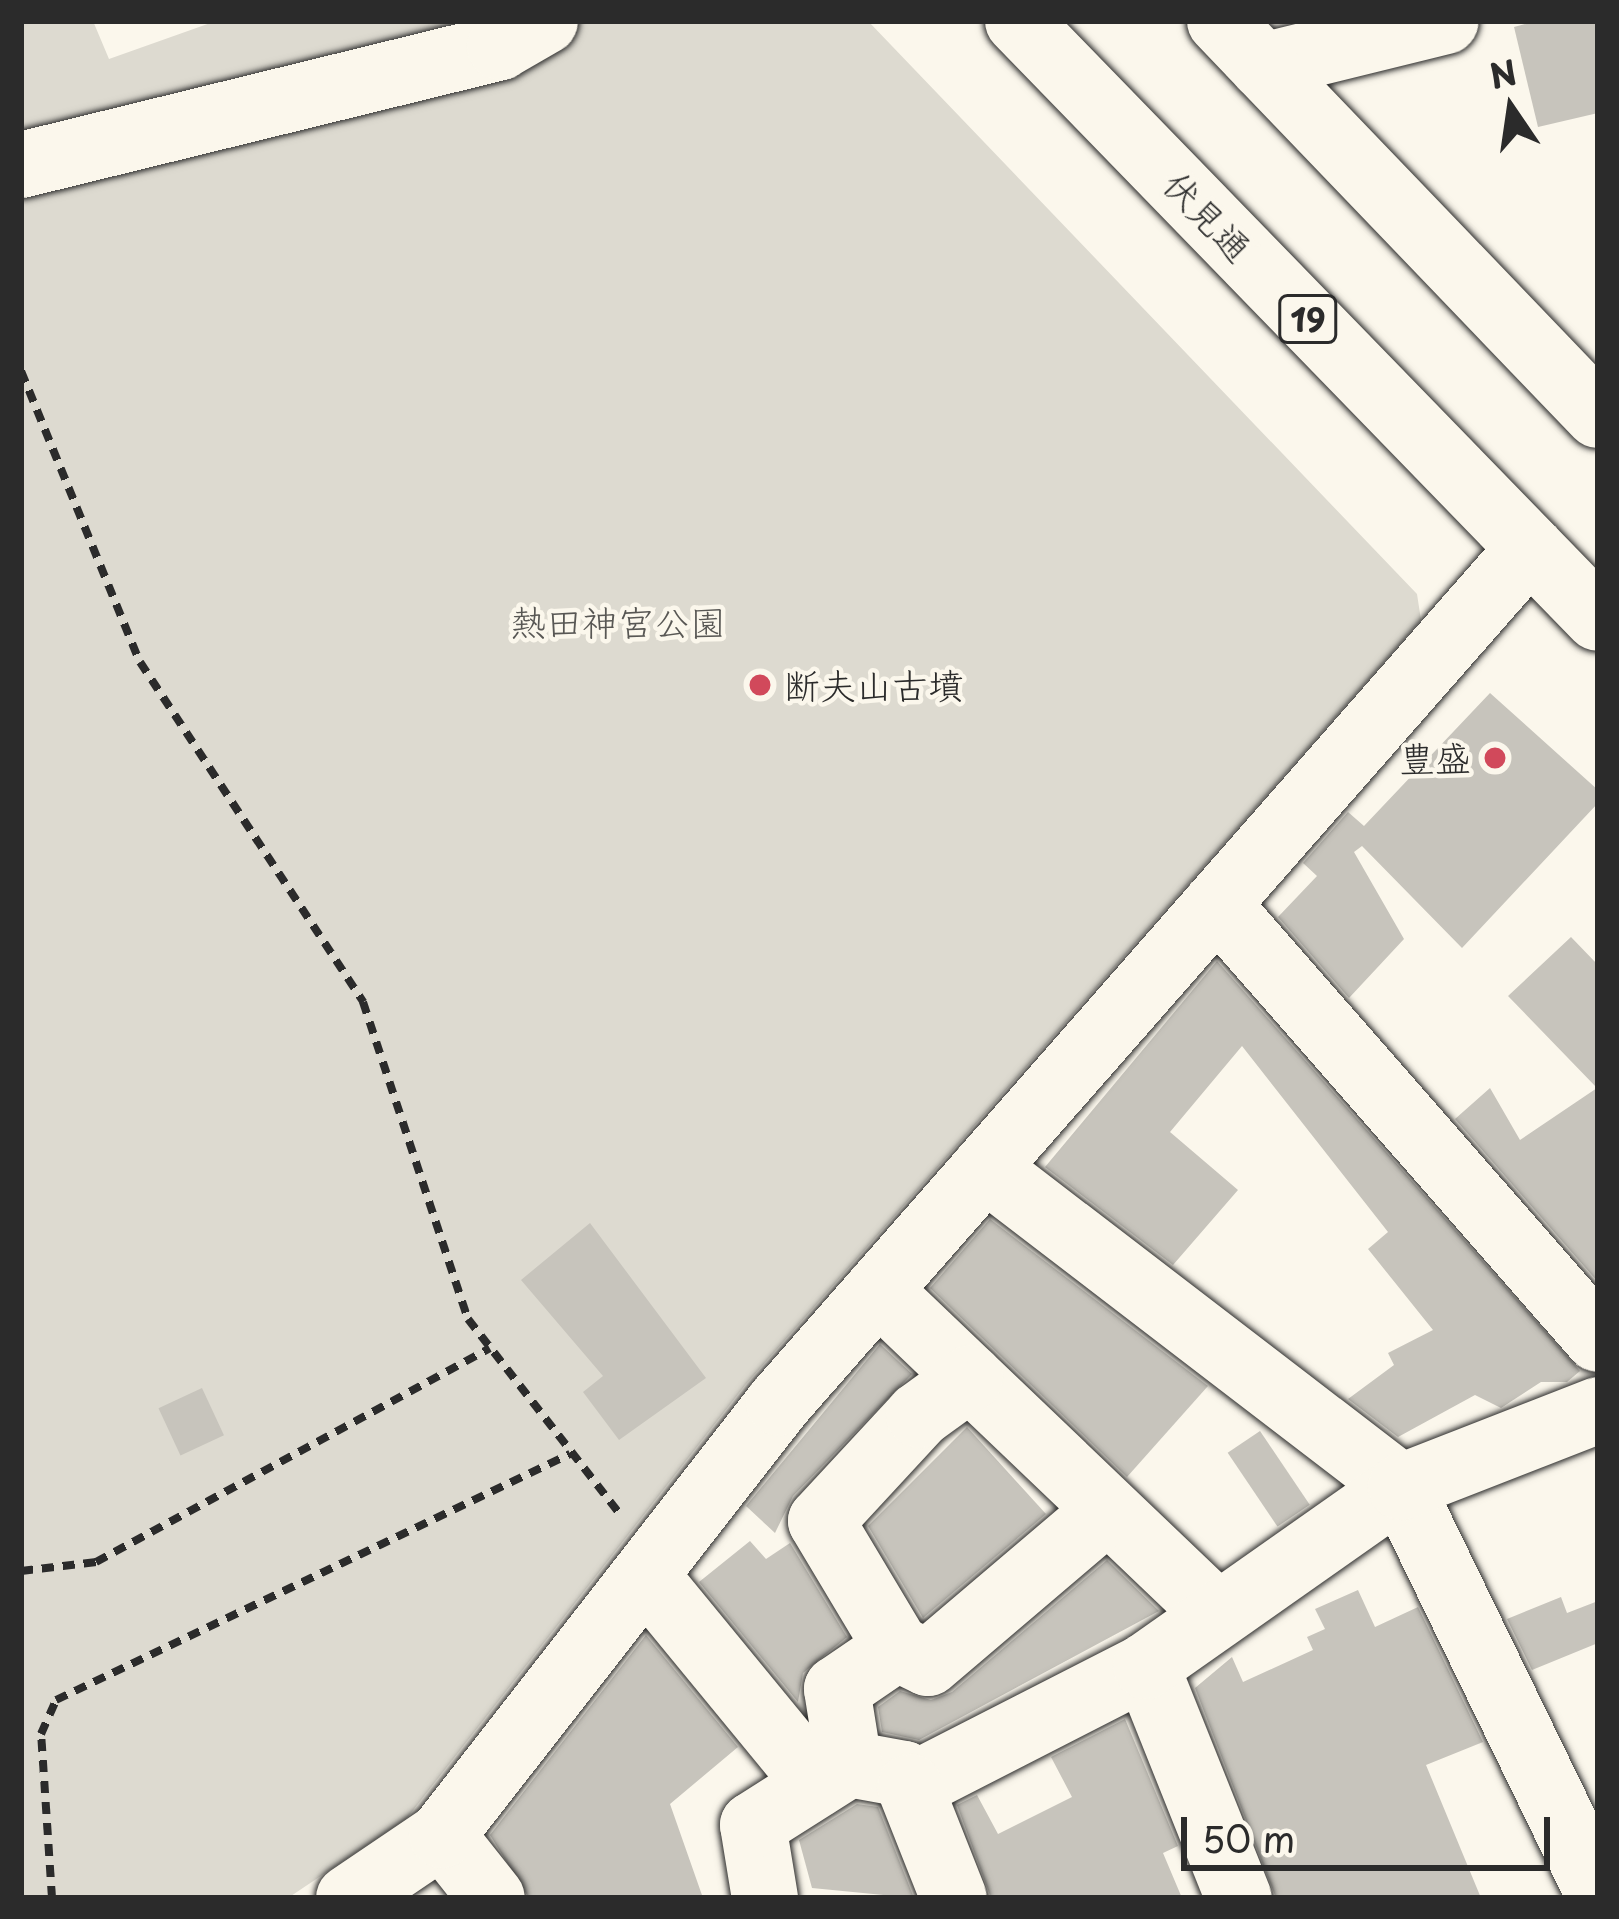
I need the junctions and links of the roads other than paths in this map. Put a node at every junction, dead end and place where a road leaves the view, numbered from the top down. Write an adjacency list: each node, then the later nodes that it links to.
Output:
1 (545, 21): 5 (main road)
2 (1018, 21): 7 (main road, 伏見通 / 19)
3 (1446, 21): 4 (main road)
4 (1242, 44): 6 (main road)
5 (21, 165)
6 (1598, 415)
7 (1530, 548): 8 (main road, 伏見通 / 19); 9 (main road)
8 (1598, 618)
9 (1217, 904): 10 (main road); 12 (main road)
10 (985, 1168): 11 (main road); 15 (main road)
11 (878, 1290): 13 (main road); 17 (main road)
12 (1598, 1339)
13 (970, 1378): 16 (main road); 19 (main road)
14 (1598, 1410): 15 (main road)
15 (1401, 1486): 18 (main road); 24 (main road)
16 (1108, 1510): 18 (main road); 19 (main road)
17 (639, 1552): 21 (main road); 23 (main road)
18 (1219, 1615): 20 (main road)
19 (897, 1648): 21 (main road)
20 (1146, 1666): 22 (main road); 29 (main road)
21 (833, 1774): 22 (main road); 27 (main road)
22 (910, 1786): 28 (main road)
23 (442, 1835): 25 (main road); 26 (main road)
24 (1598, 1892)
25 (350, 1898)
26 (492, 1898)
27 (765, 1898)
28 (955, 1898)
29 (1239, 1898)

